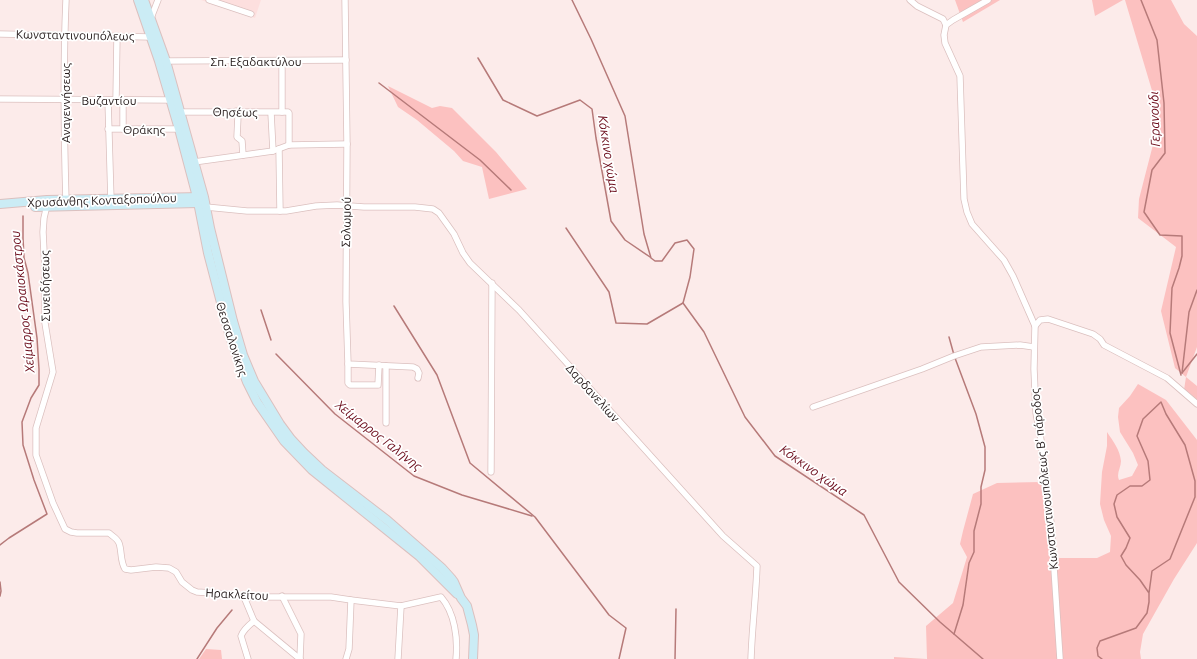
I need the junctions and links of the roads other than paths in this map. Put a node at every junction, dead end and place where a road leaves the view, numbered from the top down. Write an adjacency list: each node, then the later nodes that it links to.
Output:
1 (66, 0): 14 (street, Αναγεννήσεως)
2 (138, 0): 16 (main road, Θεσσαλονίκης)
3 (144, 0): 11 (main road, Θεσσαλονίκης)
4 (158, 0): 11 (street)
5 (209, 0): 9 (street)
6 (345, 0): 17 (street, Σολωμού)
7 (910, 0): 12 (street)
8 (988, 0): 12 (street)
9 (226, 3): 10 (street)
10 (251, 14)
11 (151, 18): 18 (main road, Θεσσαλονίκης)
12 (946, 25): 47 (street)
13 (0, 34): 14 (street, Κωνσταντινουπόλεως)
14 (64, 35): 15 (street, Κωνσταντινουπόλεως); 21 (street, Αναγεννήσεως)
15 (117, 36): 16 (street, Κωνσταντινουπόλεως); 23 (street)
16 (150, 37): 25 (main road, Θεσσαλονίκης)
17 (346, 60): 19 (street, Σπ. Εξαδακτύλου); 33 (street, Σολωμού)
18 (166, 61): 19 (street, Σπ. Εξαδακτύλου); 27 (main road, Θεσσαλονίκης)
19 (282, 61): 28 (street)
20 (0, 99): 21 (street, Βυζαντίου)
21 (64, 100): 22 (street, Βυζαντίου); 41 (street, Αναγεννήσεως)
22 (108, 100): 23 (street, Βυζαντίου); 30 (street)
23 (116, 100): 24 (street, Βυζαντίου)
24 (123, 100): 25 (street, Βυζαντίου); 32 (street)
25 (170, 100): 31 (main road, Θεσσαλονίκης)
26 (236, 111): 27 (street, Θησέως); 29 (street, Θησέως); 36 (street)
27 (180, 112): 37 (main road, Θεσσαλονίκης)
28 (282, 112): 29 (street, Θησέως); 34 (street, Θησέως)
29 (271, 113): 35 (street)
30 (108, 129): 32 (street, Θράκης); 38 (street)
31 (179, 129): 32 (street, Θράκης); 39 (main road, Θεσσαλονίκης)
32 (124, 130)
33 (347, 144): 34 (street); 43 (street, Σολωμού)
34 (289, 145): 35 (street)
35 (276, 150): 36 (street); 45 (street)
36 (243, 156): 37 (street)
37 (194, 162): 39 (main road, Θεσσαλονίκης)
38 (111, 202): 39 (main road, Χρυσάνθης Κονταξοπούλου); 41 (main road, Χρυσάνθης Κονταξοπούλου)
39 (201, 202): 45 (street, Χρυσάνθης Κονταξοπούλου); 67 (main road, Θεσσαλονίκης)
40 (47, 203): 41 (main road, Χρυσάνθης Κονταξοπούλου); 42 (main road, Χρυσάνθης Κονταξοπούλου); 44 (main road, Χρυσάνθης Κονταξοπούλου); 51 (street, Συνειδήσεως)
41 (66, 203)
42 (0, 204)
43 (346, 205): 45 (street, Χρυσάνθης Κονταξοπούλου); 46 (street, Δαρδανελίων); 49 (street, Σολωμού)
44 (0, 209)
45 (280, 211)
46 (492, 283): 56 (street); 68 (street, Δαρδανελίων)
47 (1035, 326): 48 (street, Κωνσταντινουπόλεως Β' πάροδος); 53 (street)
48 (1034, 347): 54 (street); 69 (street, Κωνσταντινουπόλεως Β' πάροδος)
49 (348, 364): 50 (street); 50 (street, Σολωμού)
50 (383, 366): 52 (street); 55 (street)
51 (53, 372): 58 (street, Ηρακλείτου)
52 (418, 378)
53 (1197, 404)
54 (813, 407)
55 (386, 423)
56 (492, 472)
57 (282, 596): 58 (street, Ηρακλείτου); 59 (street, Ηρακλείτου); 63 (street)
58 (244, 597): 61 (street)
59 (351, 600): 60 (street, Ηρακλείτου); 64 (street)
60 (401, 606): 65 (street); 66 (street, Ηρακλείτου)
61 (254, 621): 62 (street); 63 (street)
62 (248, 659)
63 (300, 659)
64 (346, 659)
65 (398, 659)
66 (456, 659)
67 (473, 659)
68 (751, 659)
69 (1060, 659)

